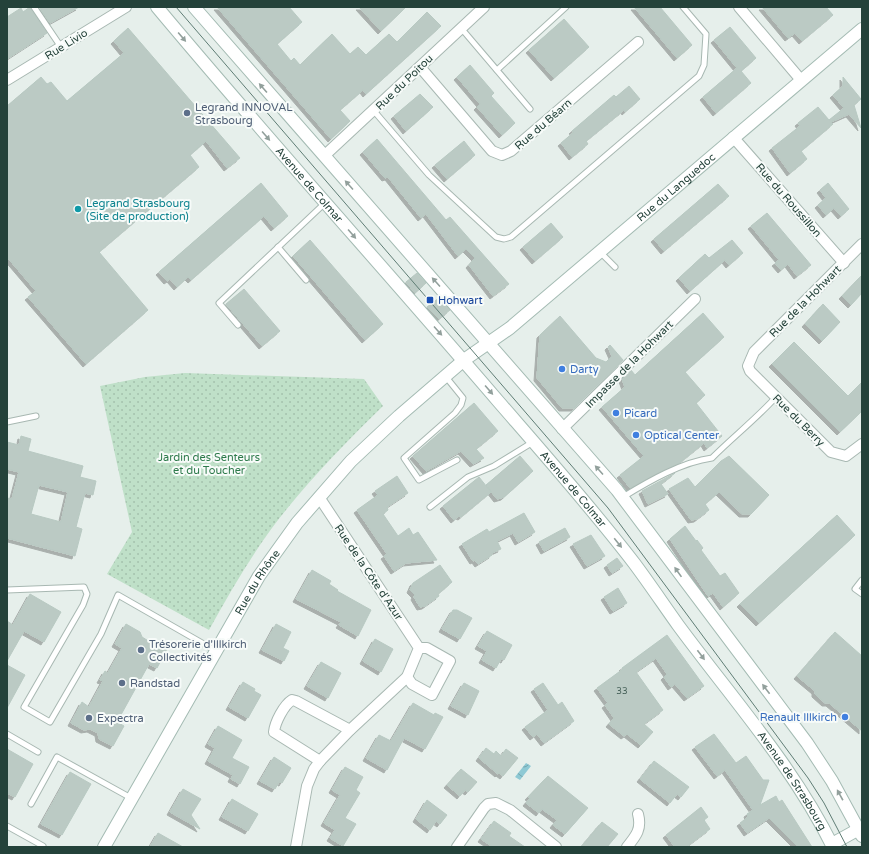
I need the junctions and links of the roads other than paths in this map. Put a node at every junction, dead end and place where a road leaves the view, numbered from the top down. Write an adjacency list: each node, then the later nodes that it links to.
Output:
1 (34, 7): 12 (lane)
2 (126, 7): 12 (street, Rue Livio)
3 (157, 7): 21 (main road, Avenue de Colmar, one-way to 21)
4 (194, 7): 20 (main road, one-way to 4)
5 (484, 7): 9 (street, Rue du Poitou)
6 (566, 7): 14 (lane)
7 (683, 7): 18 (lane)
8 (739, 7): 16 (street)
9 (461, 28): 13 (street, Rue du Poitou); 14 (lane)
10 (862, 29): 16 (main road, Rue du Languedoc)
11 (638, 42): 13 (street, Rue du Béarn)
12 (61, 47): 15 (street, Rue Livio)
13 (420, 67): 18 (street, Rue du Poitou)
14 (497, 70): 17 (lane)
15 (7, 80)
16 (801, 80): 19 (main road, Rue du Languedoc)
17 (530, 109)
18 (374, 110): 20 (street, Rue du Poitou)
19 (733, 137): 24 (main road, Rue du Languedoc); 25 (street, Rue du Roussillon)
20 (324, 156): 30 (main road, one-way to 20)
21 (325, 203): 23 (lane); 32 (main road, Avenue de Colmar, one-way to 32)
22 (862, 244): 25 (street, Rue de la Hohwart)
23 (278, 247): 27 (lane); 29 (lane)
24 (600, 251): 26 (lane); 30 (main road, Rue du Languedoc)
25 (844, 263): 31 (street, Rue de la Hohwart)
26 (615, 267)
27 (306, 280)
28 (695, 299): 37 (street, Impasse de la Hohwart)
29 (238, 325)
30 (489, 343): 32 (main road); 37 (main road)
31 (750, 359): 34 (street, Rue du Berry)
32 (464, 360): 33 (main road, Rue du Rhône); 38 (main road, Avenue de Colmar, one-way to 38)
33 (445, 376): 40 (lane); 41 (main road, Rue du Rhône)
34 (776, 397): 39 (street, Rue du Berry); 42 (lane)
35 (36, 416): 36 (lane)
36 (7, 422)
37 (562, 429): 42 (main road, one-way to 37)
38 (533, 442): 43 (lane); 47 (main road, Avenue de Colmar, one-way to 47)
39 (862, 444)
40 (457, 460)
41 (319, 497): 48 (street, Rue de la Côte d'Azur); 49 (main road, Rue du Rhône)
42 (623, 497): 59 (main road, Avenue de Strasbourg, one-way to 42)
43 (430, 507)
44 (862, 580): 46 (lane)
45 (7, 590): 49 (lane)
46 (862, 594)
47 (677, 624): 61 (main road, Avenue de Strasbourg, one-way to 61)
48 (419, 648): 50 (street); 50 (street)
49 (216, 651): 55 (main road, Rue du Rhône)
50 (407, 677): 51 (street)
51 (350, 730): 54 (street); 54 (street)
52 (7, 734): 53 (lane)
53 (38, 752)
54 (320, 760): 63 (street)
55 (132, 799): 56 (lane); 62 (main road, Rue du Rhône)
56 (31, 804)
57 (638, 814): 66 (street)
58 (7, 826): 60 (lane)
59 (861, 831): 61 (main road, Avenue de Strasbourg)
60 (43, 846)
61 (831, 846)
62 (104, 847)
63 (296, 847)
64 (457, 847): 65 (street)
65 (556, 847)
66 (627, 847)

